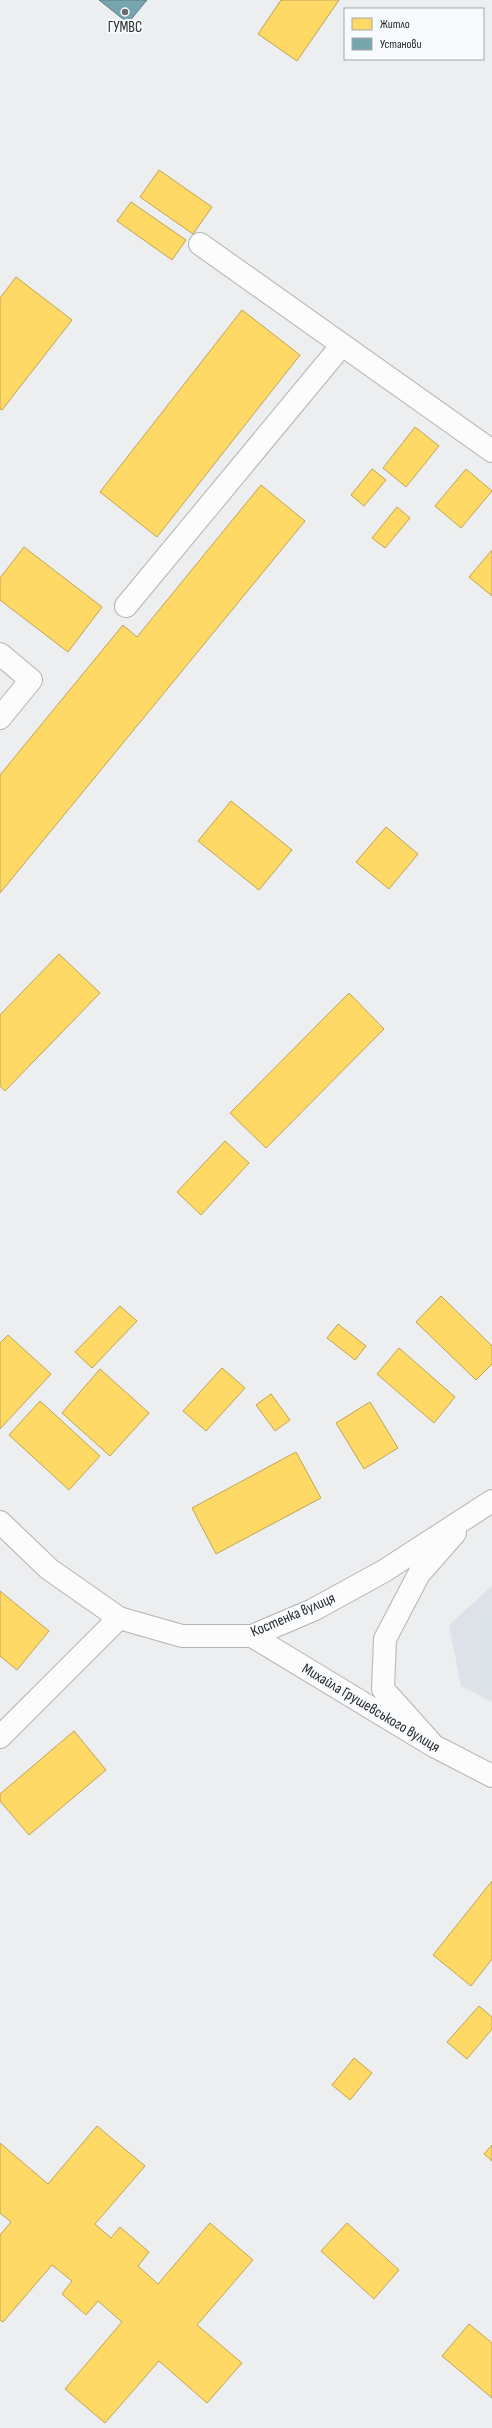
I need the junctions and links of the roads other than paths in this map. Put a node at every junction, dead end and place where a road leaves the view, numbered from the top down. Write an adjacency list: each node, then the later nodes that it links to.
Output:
1 (200, 244): 2 (street)
2 (342, 345): 3 (street); 4 (street)
3 (492, 451)
4 (126, 606)
5 (0, 654): 6 (street)
6 (0, 718)
7 (492, 1501): 8 (street, Костенка вулиця)
8 (474, 1512): 11 (street, Костенка вулиця); 13 (street)
9 (0, 1522): 10 (street)
10 (119, 1618): 11 (street, Костенка вулиця); 12 (street)
11 (252, 1636): 13 (street, Михайла Грушевського вулиця)
12 (0, 1738)
13 (434, 1746): 14 (street, Михайла Грушевського вулиця)
14 (492, 1776)

